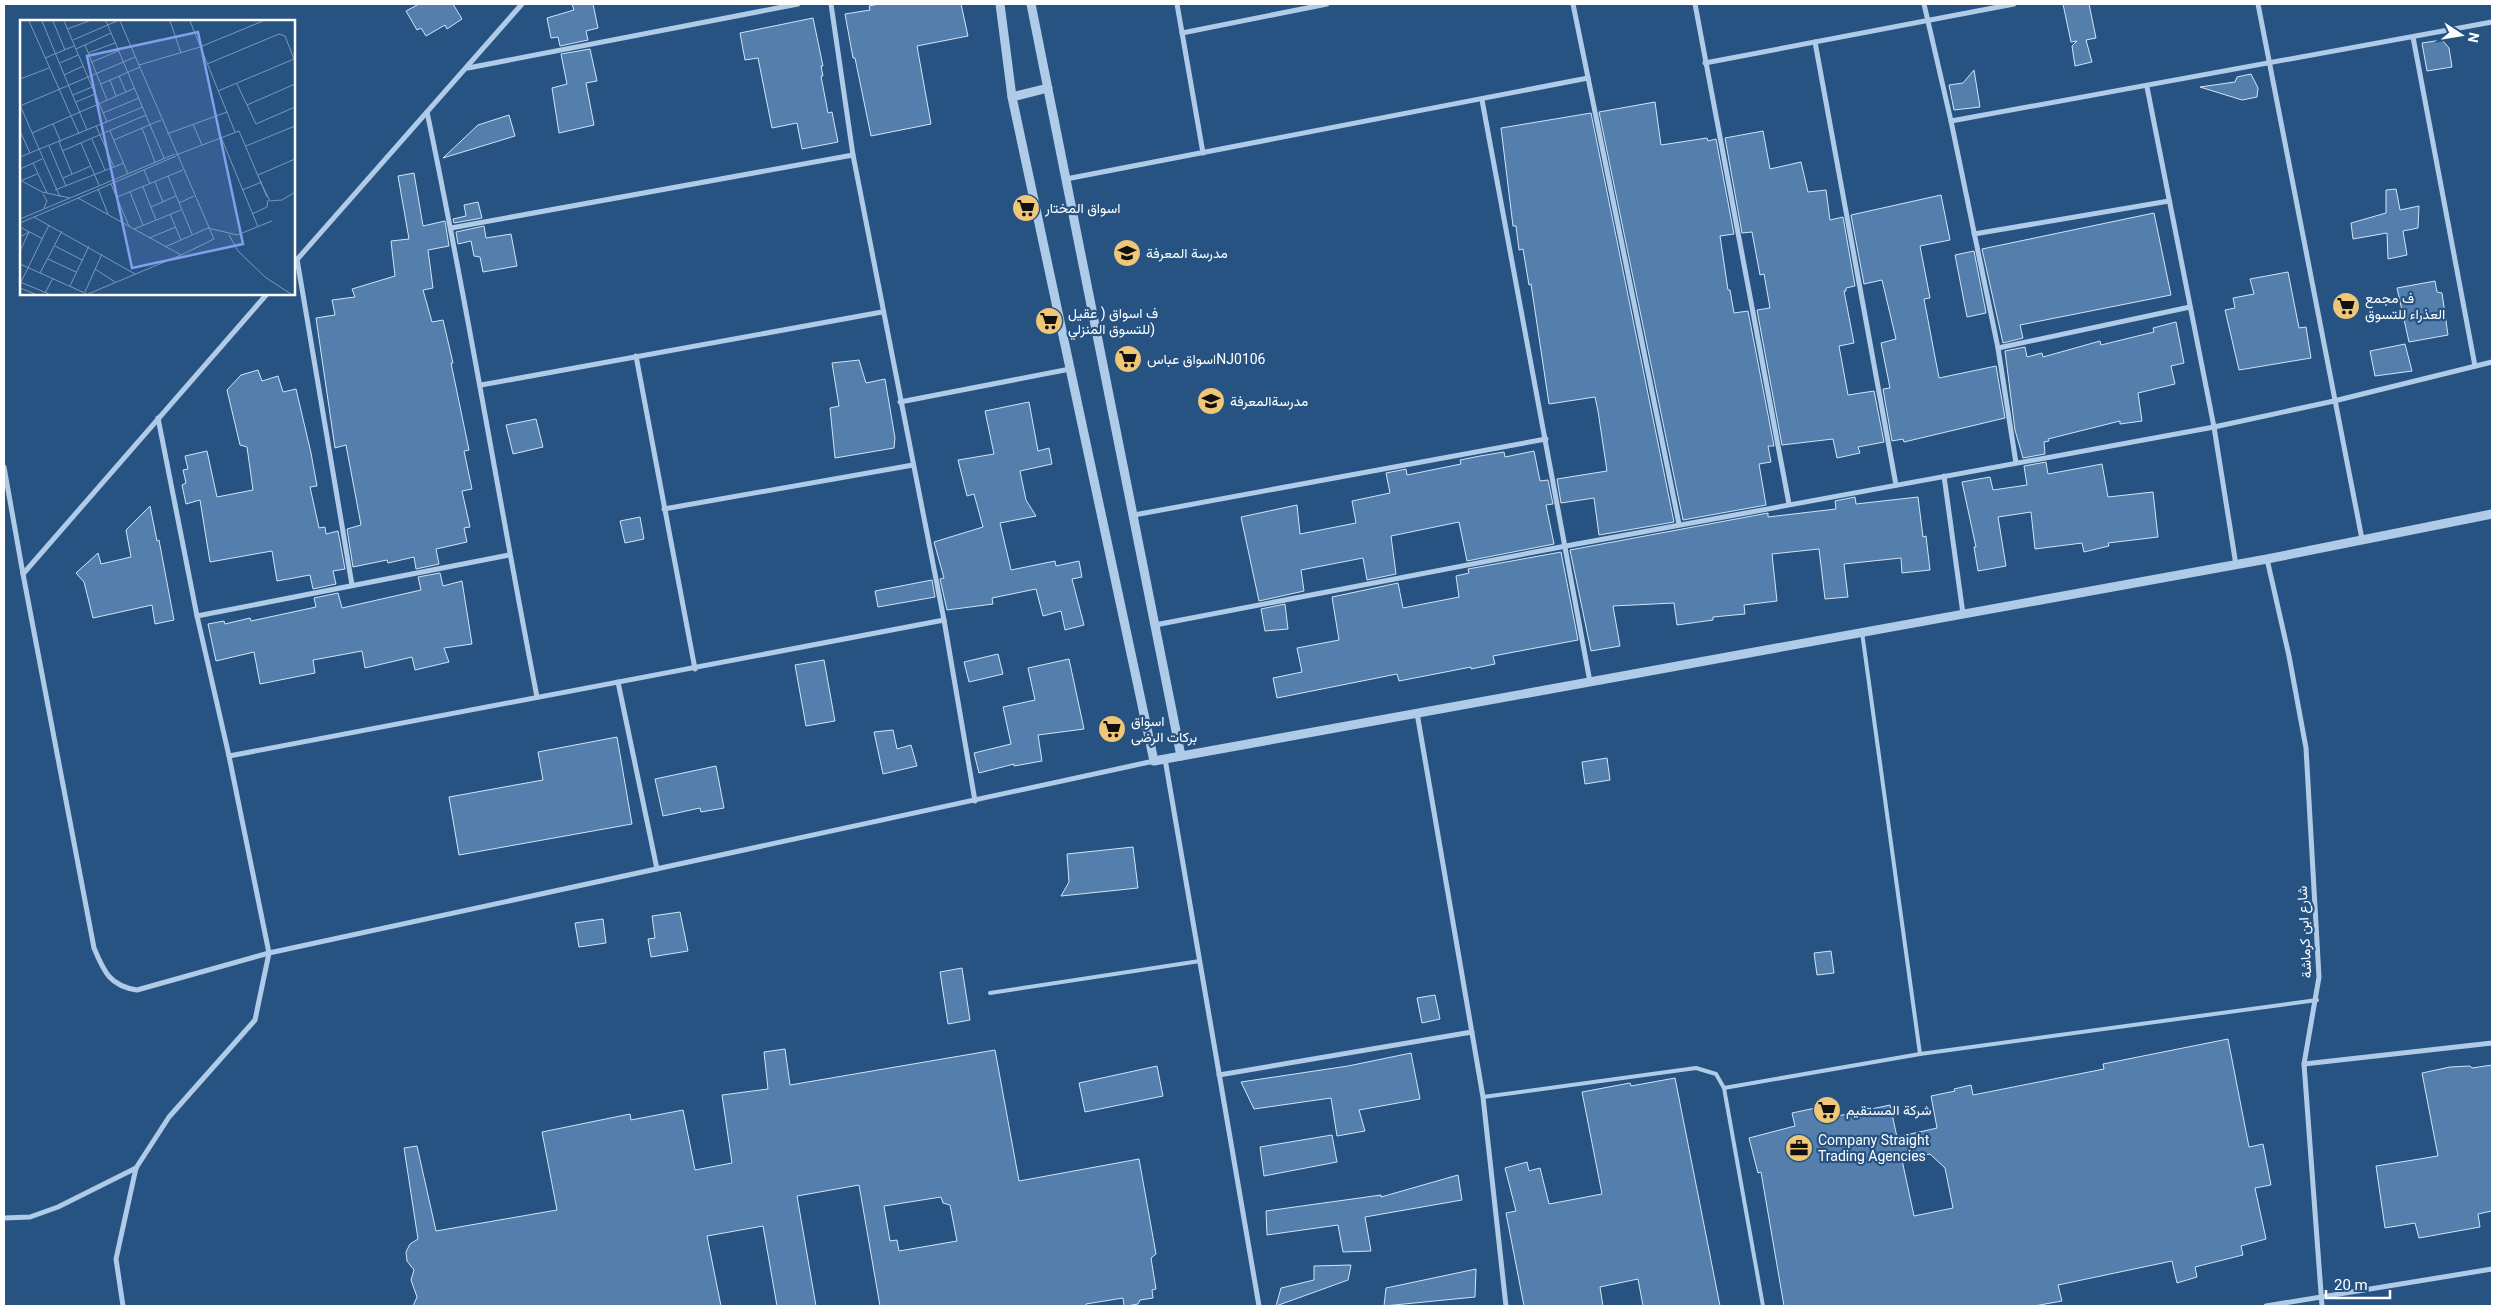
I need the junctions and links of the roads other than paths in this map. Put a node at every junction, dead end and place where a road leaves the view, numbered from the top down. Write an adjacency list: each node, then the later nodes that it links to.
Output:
1 (522, 4): 20 (street)
2 (798, 4): 20 (street)
3 (831, 4): 29 (street)
4 (1000, 4): 24 (street)
5 (1031, 4): 23 (street)
6 (1177, 4): 15 (street)
7 (1327, 4): 15 (street)
8 (1573, 4): 21 (street)
9 (1695, 4): 18 (street)
10 (1924, 4): 13 (street)
11 (2014, 4): 13 (street)
12 (2258, 4): 19 (street)
13 (1927, 20): 17 (street); 27 (street)
14 (2492, 22): 16 (street)
15 (1182, 32): 28 (street)
16 (2413, 37): 19 (street); 41 (street)
17 (1815, 42): 18 (street); 53 (street)
18 (1705, 62): 54 (street)
19 (2270, 65): 22 (street); 44 (street)
20 (468, 68): 26 (street)
21 (1588, 78): 25 (street); 58 (street)
22 (2147, 86): 27 (street); 31 (street)
23 (1048, 88): 24 (street); 30 (street)
24 (1012, 97): 42 (street)
25 (1482, 100): 28 (street); 48 (street)
26 (427, 112): 32 (street); 34 (street)
27 (1951, 122): 33 (street)
28 (1203, 153): 30 (street)
29 (853, 155): 32 (street); 37 (street)
30 (1066, 179): 57 (street)
31 (2169, 201): 33 (street); 36 (street)
32 (451, 228): 43 (street)
33 (1974, 234): 38 (street)
34 (296, 261): 65 (street)
35 (266, 295): 46 (street)
36 (2190, 307): 38 (street); 47 (street)
37 (882, 312): 39 (street); 45 (street)
38 (1998, 348): 49 (street)
39 (636, 356): 43 (street); 55 (street)
40 (2492, 362): 41 (street)
41 (2475, 366): 44 (street)
42 (1070, 370): 45 (street); 79 (street)
43 (481, 385): 61 (street)
44 (2334, 401): 47 (street); 59 (street)
45 (900, 402): 50 (street)
46 (158, 418): 64 (street); 67 (street)
47 (2214, 427): 49 (street); 63 (street)
48 (1546, 439): 57 (street); 60 (street)
49 (2016, 463): 52 (street)
50 (913, 465): 55 (street); 68 (street)
51 (4, 467): 64 (street)
52 (1944, 476): 53 (street); 66 (street)
53 (1896, 485): 54 (street)
54 (1789, 504): 58 (street)
55 (664, 509): 71 (street)
56 (2492, 514): 59 (street)
57 (1134, 516): 69 (street)
58 (1679, 524): 60 (street)
59 (2362, 539): 62 (street)
60 (1566, 546): 69 (street); 73 (street)
61 (510, 555): 65 (street); 74 (street)
62 (2267, 559): 63 (street); 85 (street, شارع ابن كرماشة)
63 (2236, 565): 66 (street)
64 (23, 574): 82 (street)
65 (352, 585): 67 (street)
66 (1963, 614): 70 (street)
67 (197, 616): 76 (street)
68 (944, 620): 71 (street); 80 (street)
69 (1155, 625): 77 (street)
70 (1862, 632): 73 (street); 88 (lane)
71 (695, 668): 72 (street)
72 (618, 682): 74 (street); 81 (street)
73 (1590, 682): 75 (street)
74 (537, 697): 76 (street)
75 (1417, 713): 77 (street); 86 (street)
76 (229, 756): 82 (street)
77 (1181, 756): 78 (street)
78 (1165, 759): 79 (street); 83 (street)
79 (1154, 761): 80 (street)
80 (975, 801): 81 (street)
81 (657, 869): 82 (street)
82 (269, 953): 93 (street)
83 (1200, 961): 84 (lane); 90 (street)
84 (990, 993)
85 (2317, 1000): 88 (lane); 89 (street, شارع ابن كرماشة)
86 (1472, 1032): 90 (street); 92 (street)
87 (2492, 1043): 89 (street)
88 (1920, 1054): 91 (lane)
89 (2304, 1064): 96 (street, شارع ابن كرماشة)
90 (1219, 1075): 98 (street)
91 (1724, 1088): 92 (lane); 100 (lane)
92 (1483, 1097): 99 (street)
93 (136, 1168): 94 (street); 97 (street)
94 (4, 1218)
95 (2492, 1269): 96 (street)
96 (2321, 1297): 101 (street); 102 (street, شارع ابن كرماشة)
97 (123, 1306)
98 (1259, 1306)
99 (1506, 1306)
100 (1763, 1306)
101 (2266, 1306)
102 (2322, 1306)

